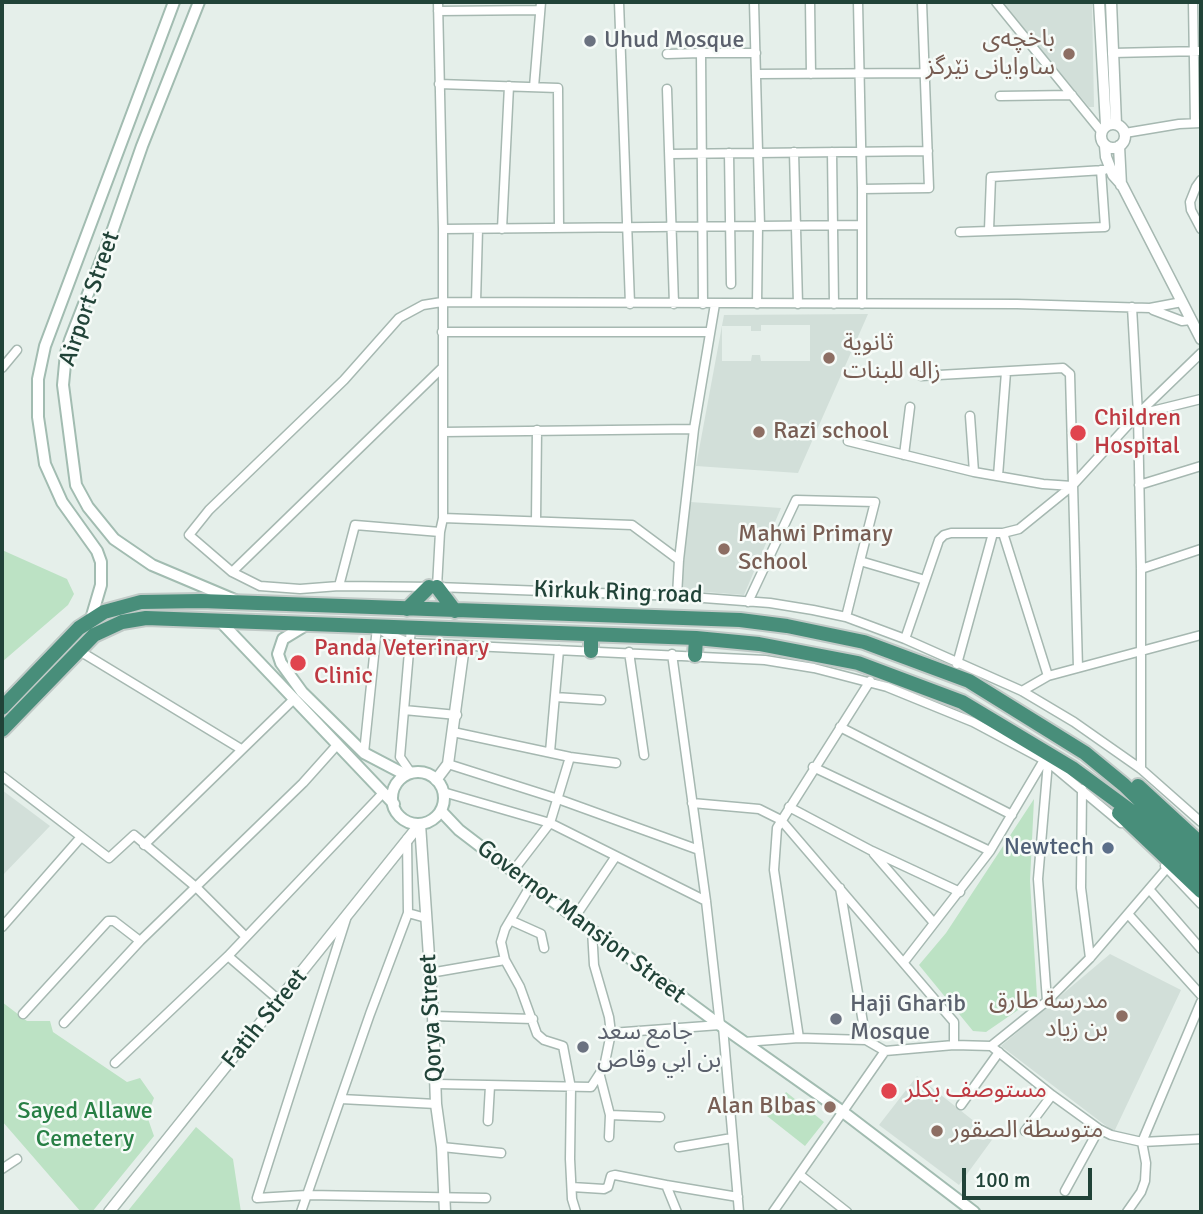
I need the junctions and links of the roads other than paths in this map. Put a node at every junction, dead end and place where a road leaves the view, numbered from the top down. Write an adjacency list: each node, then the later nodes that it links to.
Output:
1 (174, 2): 29 (main road, Airport Street)
2 (199, 2): 30 (main road, Airport Street)
3 (619, 2): 54 (street)
4 (754, 2): 15 (street)
5 (810, 2): 21 (street)
6 (858, 2): 22 (street)
7 (922, 2): 19 (street)
8 (996, 2): 27 (street)
9 (1099, 2): 32 (street)
10 (1111, 2): 17 (street)
11 (1192, 2): 14 (street)
12 (438, 6): 13 (street); 23 (street)
13 (540, 6): 25 (street)
14 (1198, 51): 17 (street); 31 (street)
15 (756, 52): 16 (street); 20 (street)
16 (701, 53): 18 (street); 43 (street)
17 (1112, 53): 32 (street)
18 (667, 54)
19 (925, 73): 22 (street); 37 (street)
20 (756, 74): 21 (street); 41 (street)
21 (811, 74): 22 (street)
22 (860, 75): 36 (street)
23 (439, 84): 24 (street); 57 (street)
24 (509, 86): 25 (street); 59 (street)
25 (534, 87): 56 (street)
26 (667, 89): 42 (street)
27 (1072, 95): 28 (street); 32 (street)
28 (1000, 96)
29 (138, 101): 30 (main road); 85 (main road, Airport Street)
30 (158, 106): 87 (main road, Airport Street)
31 (1198, 123): 33 (street)
32 (1108, 127): 33 (street); 34 (street)
33 (1125, 133): 35 (street)
34 (1105, 146): 35 (street); 44 (street)
35 (1119, 146): 46 (street)
36 (861, 151): 37 (street); 39 (street); 47 (street)
37 (928, 151): 47 (street)
38 (794, 152): 39 (street); 41 (street); 48 (street)
39 (832, 152): 49 (street)
40 (729, 153): 41 (street); 43 (street); 52 (street)
41 (758, 153): 53 (street)
42 (670, 154): 43 (street); 55 (street)
43 (702, 154): 51 (street)
44 (1106, 170): 46 (street); 61 (street); 61 (street)
45 (1201, 180): 60 (street)
46 (1122, 185): 66 (street)
47 (862, 189): 50 (street)
48 (797, 225): 49 (street); 53 (street); 72 (street)
49 (833, 225): 50 (street); 73 (street)
50 (862, 225): 74 (street)
51 (702, 226): 52 (street); 55 (street); 69 (street)
52 (731, 226): 53 (street); 63 (street)
53 (759, 226): 71 (street)
54 (628, 227): 55 (street); 56 (street); 67 (street)
55 (672, 227): 68 (street)
56 (559, 228): 59 (street)
57 (443, 229): 58 (street); 64 (street)
58 (478, 229): 59 (street); 65 (street)
59 (502, 229)
60 (1201, 229)
61 (989, 230): 62 (street)
62 (960, 232)
63 (731, 284)
64 (442, 302): 65 (street); 78 (street); 112 (street)
65 (477, 302): 67 (street)
66 (1182, 302): 76 (street); 77 (street)
67 (630, 304): 68 (street)
68 (674, 304): 69 (street)
69 (703, 304): 70 (street)
70 (715, 304): 71 (street); 79 (street)
71 (758, 304): 72 (street)
72 (798, 304): 73 (street)
73 (834, 304): 74 (street)
74 (862, 304): 75 (street)
75 (1132, 307): 76 (street); 91 (street)
76 (1150, 309): 77 (street)
77 (1191, 320): 80 (street)
78 (443, 332): 79 (street); 84 (street)
79 (710, 332): 93 (street)
80 (1201, 339)
81 (17, 350): 83 (street)
82 (1201, 353): 91 (street)
83 (2, 368)
84 (442, 368): 95 (street); 112 (street)
85 (40, 371): 87 (main road); 122 (main road, Airport Street)
86 (1006, 372): 88 (street); 100 (street); 102 (street)
87 (63, 376): 118 (main road, Airport Street)
88 (921, 376)
89 (1201, 400): 91 (street)
90 (910, 408): 97 (street)
91 (1138, 415): 101 (street); 102 (street)
92 (970, 416): 99 (street)
93 (694, 429): 94 (street); 109 (street)
94 (537, 430): 95 (street); 104 (street)
95 (443, 432): 103 (street)
96 (848, 440): 97 (street)
97 (904, 455): 99 (street)
98 (1201, 467): 101 (street)
99 (974, 472): 100 (street)
100 (998, 476): 102 (street)
101 (1139, 485): 111 (street)
102 (1072, 486): 107 (street); 142 (street)
103 (443, 519): 104 (street); 105 (street)
104 (536, 520): 109 (street)
105 (440, 532): 114 (street); 115 (street)
106 (993, 533): 107 (street); 113 (street); 141 (street)
107 (1003, 533): 143 (street)
108 (1201, 549): 111 (street)
109 (679, 560): 116 (street)
110 (860, 561): 113 (street); 117 (street); 121 (street)
111 (1141, 569): 136 (street)
112 (232, 572): 114 (street)
113 (925, 580): 130 (street)
114 (340, 586): 115 (street)
115 (433, 587): 116 (street); 119 (highway); 120 (highway)
116 (677, 596): 117 (street)
117 (748, 601): 121 (street)
118 (241, 602): 119 (highway, Kirkuk Ring road); 122 (highway, Kirkuk Ring road)
119 (407, 609): 120 (highway, Kirkuk Ring road)
120 (455, 611): 131 (highway, Kirkuk Ring road)
121 (846, 617): 130 (street)
122 (91, 620): 150 (highway, Kirkuk Ring road)
123 (220, 621): 124 (highway, Kirkuk Ring road); 133 (highway, Kirkuk Ring road); 146 (main road)
124 (306, 625): 125 (highway, Kirkuk Ring road); 146 (main road)
125 (377, 627): 128 (highway, Kirkuk Ring road); 158 (street)
126 (591, 635): 128 (highway, Kirkuk Ring road); 129 (highway, Kirkuk Ring road); 135 (highway)
127 (1201, 635): 136 (street)
128 (411, 636): 132 (street); 151 (street)
129 (696, 638): 139 (highway); 140 (highway, Kirkuk Ring road)
130 (905, 639): 141 (street)
131 (864, 642): 140 (highway); 160 (highway, Kirkuk Ring road)
132 (464, 646): 134 (street); 152 (street)
133 (78, 650): 154 (highway, Kirkuk Ring road); 157 (street)
134 (559, 650): 135 (street); 148 (street)
135 (591, 651): 137 (street)
136 (1143, 651): 142 (street); 168 (street)
137 (629, 652): 138 (street); 161 (street)
138 (672, 654): 139 (street); 176 (street)
139 (695, 655): 144 (street)
140 (858, 663): 147 (highway, Kirkuk Ring road)
141 (957, 664): 145 (street)
142 (1078, 668): 143 (street)
143 (1048, 676): 145 (street)
144 (870, 681): 147 (street); 153 (street)
145 (1022, 691): 168 (street)
146 (298, 695): 156 (main road); 157 (street); 158 (main road)
147 (929, 695): 163 (street); 167 (highway, Kirkuk Ring road)
148 (555, 697): 149 (street); 159 (street)
149 (601, 700)
150 (2, 708)
151 (404, 710): 152 (street); 169 (street)
152 (457, 715): 155 (street)
153 (840, 727): 166 (street); 180 (street)
154 (2, 730)
155 (453, 732): 159 (street); 165 (street)
156 (337, 745): 174 (main road); 199 (street)
157 (242, 749): 189 (street)
158 (364, 752): 169 (main road)
159 (550, 752): 162 (street)
160 (1085, 753): 185 (highway, Kirkuk Ring road); 188 (highway)
161 (644, 755)
162 (570, 757): 164 (street); 175 (street)
163 (1046, 761): 172 (street); 180 (street); 226 (street)
164 (615, 763)
165 (448, 764): 171 (street); 175 (street)
166 (813, 767): 178 (street); 191 (street)
167 (1072, 768): 185 (highway, Kirkuk Ring road); 202 (highway)
168 (1141, 769): 182 (street)
169 (409, 774): 171 (main road); 177 (main road)
170 (2, 776): 186 (street)
171 (436, 780): 173 (main road)
172 (1082, 789): 195 (street); 220 (street)
173 (443, 792): 179 (main road); 183 (street)
174 (383, 793): 177 (main road); 215 (street)
175 (558, 799): 183 (street); 190 (street)
176 (692, 803): 181 (street); 190 (street)
177 (394, 804): 184 (main road)
178 (789, 807): 181 (street); 192 (street)
179 (437, 815): 184 (main road); 196 (main road, Governor Mansion Street)
180 (1012, 816): 191 (street)
181 (781, 820): 200 (street); 234 (street)
182 (1201, 822)
183 (550, 823): 193 (street); 196 (street)
184 (420, 824): 187 (street, Fatih Street); 208 (street, Qorya Street)
185 (1162, 829): 194 (highway, Kirkuk Ring road); 197 (highway, Kirkuk Ring road)
186 (81, 837): 189 (street); 213 (street)
187 (407, 839): 206 (street); 210 (street, Fatih Street)
188 (1201, 844)
189 (144, 845): 199 (street)
190 (699, 850): 204 (street)
191 (990, 851): 203 (street)
192 (872, 852): 203 (street); 212 (street)
193 (616, 856): 204 (street); 209 (street)
194 (1201, 860)
195 (1167, 868): 201 (street); 205 (street)
196 (513, 871): 198 (main road, Governor Mansion Street)
197 (1201, 874)
198 (531, 884): 209 (main road, Governor Mansion Street); 211 (street)
199 (197, 888): 215 (street); 216 (street)
200 (840, 888): 222 (street); 235 (street)
201 (1149, 889): 207 (street); 218 (street)
202 (1201, 891)
203 (960, 892): 212 (street)
204 (706, 901): 232 (street)
205 (1201, 904)
206 (408, 913): 208 (street); 247 (street)
207 (1128, 914): 220 (street); 224 (street)
208 (426, 918): 223 (street, Qorya Street)
209 (575, 918): 214 (main road, Governor Mansion Street)
210 (346, 919): 225 (street, Fatih Street); 269 (street)
211 (512, 921): 217 (street); 221 (street)
212 (934, 923): 222 (street)
213 (2, 927)
214 (592, 930): 232 (main road, Governor Mansion Street); 233 (street)
215 (246, 937): 219 (street)
216 (140, 942): 228 (street); 231 (street)
217 (544, 948)
218 (1201, 949)
219 (229, 956): 225 (street); 241 (street)
220 (1090, 958): 226 (street)
221 (505, 960): 223 (street); 230 (street)
222 (904, 962): 237 (street)
223 (430, 973): 229 (street, Qorya Street)
224 (1201, 995)
225 (280, 1000): 274 (street, Fatih Street)
226 (1048, 1000): 238 (street)
227 (1201, 1002): 259 (street)
228 (23, 1014)
229 (433, 1016): 230 (street); 243 (street, Qorya Street)
230 (533, 1019): 245 (street)
231 (64, 1023)
232 (721, 1026): 233 (street); 236 (main road, Governor Mansion Street); 257 (street)
233 (611, 1033): 242 (street)
234 (799, 1038): 235 (street); 236 (street)
235 (866, 1040): 239 (street)
236 (744, 1042): 250 (main road, Governor Mansion Street)
237 (954, 1045): 238 (street); 239 (street)
238 (991, 1046): 240 (street)
239 (886, 1051): 250 (street)
240 (999, 1052): 246 (street); 249 (street)
241 (115, 1063)
242 (600, 1076): 245 (street); 251 (street)
243 (436, 1084): 244 (street); 248 (street, Qorya Street)
244 (490, 1086): 245 (street); 253 (street)
245 (571, 1087): 267 (street)
246 (1052, 1095): 254 (street); 255 (street)
247 (341, 1099): 248 (street); 269 (street)
248 (436, 1104): 260 (street, Qorya Street)
249 (961, 1105)
250 (843, 1112): 265 (street); 282 (main road, Governor Mansion Street)
251 (610, 1115): 252 (street); 256 (street)
252 (660, 1117)
253 (488, 1121)
254 (1099, 1129): 259 (street); 268 (street)
255 (1025, 1130)
256 (609, 1137)
257 (732, 1138): 261 (street); 270 (street)
258 (1201, 1139): 259 (street)
259 (1142, 1142): 283 (street)
260 (442, 1147): 262 (street); 271 (street, Qorya Street)
261 (679, 1147)
262 (501, 1153)
263 (17, 1159): 264 (street)
264 (2, 1169)
265 (800, 1175): 273 (street); 280 (street)
266 (666, 1185): 267 (street); 270 (street); 278 (street)
267 (572, 1187): 277 (street)
268 (1065, 1191)
269 (307, 1195): 271 (street); 275 (street)
270 (737, 1197): 279 (street)
271 (445, 1198): 272 (street); 276 (street, Qorya Street)
272 (486, 1198)
273 (834, 1208): 281 (street)
274 (109, 1212)
275 (301, 1212)
276 (445, 1212)
277 (576, 1212)
278 (677, 1212)
279 (739, 1212)
280 (773, 1212)
281 (847, 1212)
282 (974, 1212)
283 (1127, 1212)

